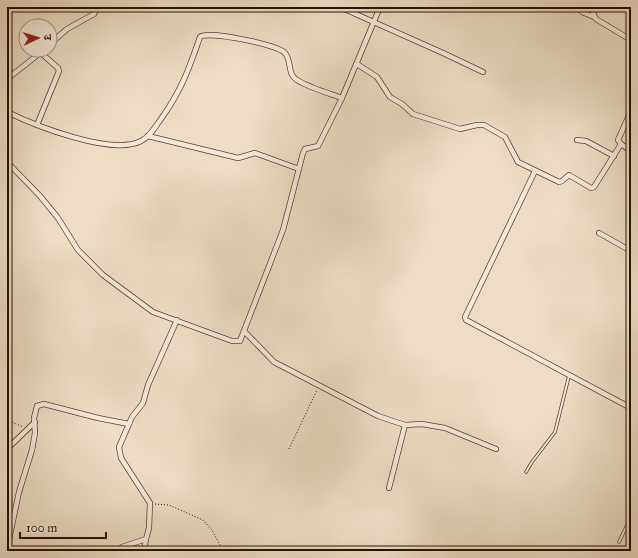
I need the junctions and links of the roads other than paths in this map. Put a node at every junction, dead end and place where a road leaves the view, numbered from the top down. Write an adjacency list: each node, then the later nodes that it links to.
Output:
1 (98, 7): 8 (street)
2 (340, 7): 7 (street)
3 (380, 7): 7 (street)
4 (578, 7): 6 (street)
5 (597, 7): 6 (street)
6 (594, 17): 9 (street)
7 (374, 21): 12 (street); 13 (street)
8 (58, 37)
9 (631, 40)
10 (34, 58): 14 (street)
11 (49, 58): 18 (street)
12 (357, 64): 15 (street); 26 (street)
13 (483, 72)
14 (7, 79)
15 (342, 98): 19 (street); 25 (street)
16 (631, 111): 21 (street)
17 (7, 112): 18 (street)
18 (37, 125): 19 (street)
19 (148, 136): 25 (street)
20 (577, 140): 23 (street)
21 (621, 144): 22 (street); 23 (street)
22 (631, 151)
23 (614, 156): 26 (street)
24 (7, 162): 29 (street)
25 (299, 168): 30 (street)
26 (535, 171): 31 (street)
27 (599, 233): 28 (street)
28 (631, 251)
29 (177, 320): 30 (street); 34 (street)
30 (244, 331): 35 (street)
31 (569, 375): 32 (street); 38 (lane)
32 (631, 408)
33 (35, 422): 34 (street); 36 (street); 43 (street)
34 (129, 424): 41 (street)
35 (405, 425): 37 (street); 39 (street)
36 (7, 449)
37 (496, 449)
38 (526, 472)
39 (389, 488)
40 (631, 517): 42 (lane)
41 (146, 539): 44 (street); 45 (street)
42 (618, 542)
43 (7, 549)
44 (118, 551)
45 (144, 551)

